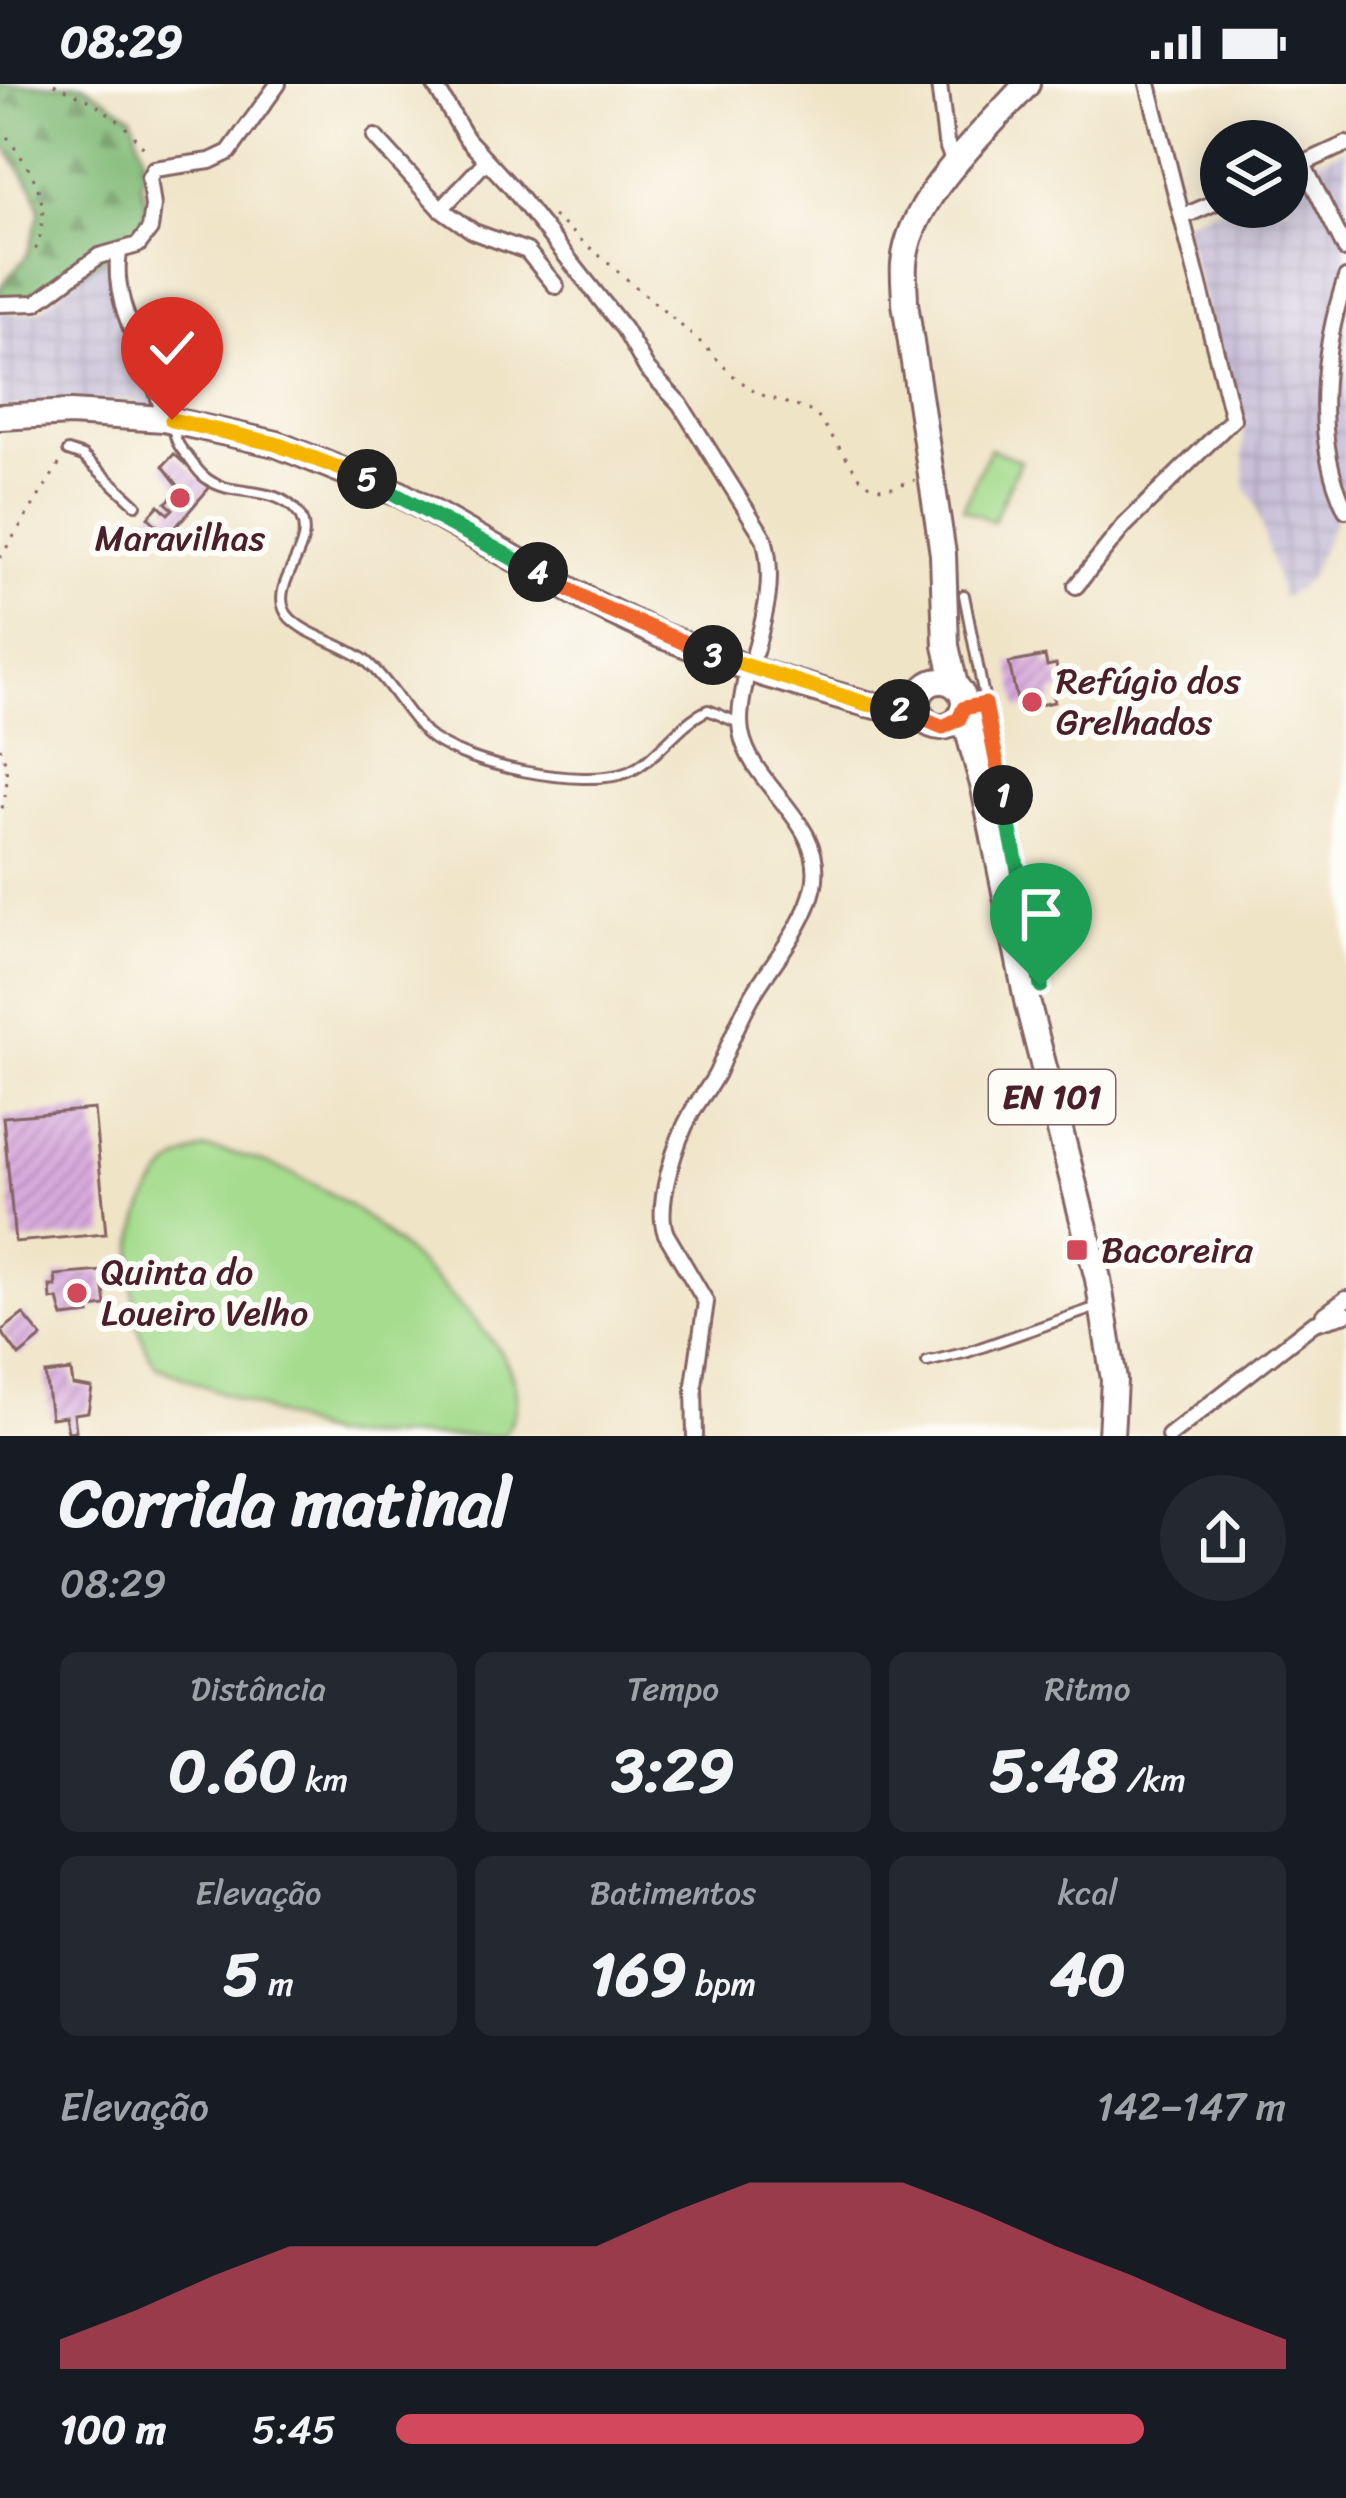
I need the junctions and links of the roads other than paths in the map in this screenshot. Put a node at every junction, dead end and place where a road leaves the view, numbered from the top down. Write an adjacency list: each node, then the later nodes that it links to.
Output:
1 (278, 84): 18 (street)
2 (434, 84): 8 (street)
3 (940, 84): 10 (street)
4 (1027, 84): 10 (main road)
5 (1149, 84): 14 (street)
6 (375, 137): 12 (street)
7 (1346, 145): 9 (street)
8 (487, 160): 12 (street); 15 (street)
9 (1308, 162)
10 (956, 166): 29 (main road)
11 (1308, 174): 17 (street)
12 (441, 209): 16 (street)
13 (1200, 210): 14 (street)
14 (1182, 218): 27 (street)
15 (546, 220): 16 (street); 30 (street)
16 (518, 247): 20 (street)
17 (1346, 250)
18 (118, 252): 21 (street); 23 (street)
19 (1346, 278): 26 (street)
20 (556, 286)
21 (0, 304)
22 (0, 417): 23 (main road)
23 (168, 419): 30 (main road); 33 (lane)
24 (68, 451): 25 (lane)
25 (136, 506)
26 (1346, 510)
27 (1076, 586)
28 (964, 595): 31 (lane)
29 (945, 622): 31 (main road); 32 (main road)
30 (744, 664): 32 (main road); 33 (street)
31 (967, 697): 32 (main road); 32 (main road); 34 (main road); 35 (lane)
32 (927, 705): 34 (main road)
33 (741, 724): 41 (street)
34 (974, 760): 37 (main road, EN 101)
35 (1041, 986)
36 (1346, 1299): 39 (street)
37 (1103, 1306): 40 (lane); 42 (main road, EN 101)
38 (1346, 1314): 39 (street)
39 (1313, 1323): 43 (street)
40 (928, 1361)
41 (694, 1436)
42 (1111, 1436)
43 (1169, 1436)

